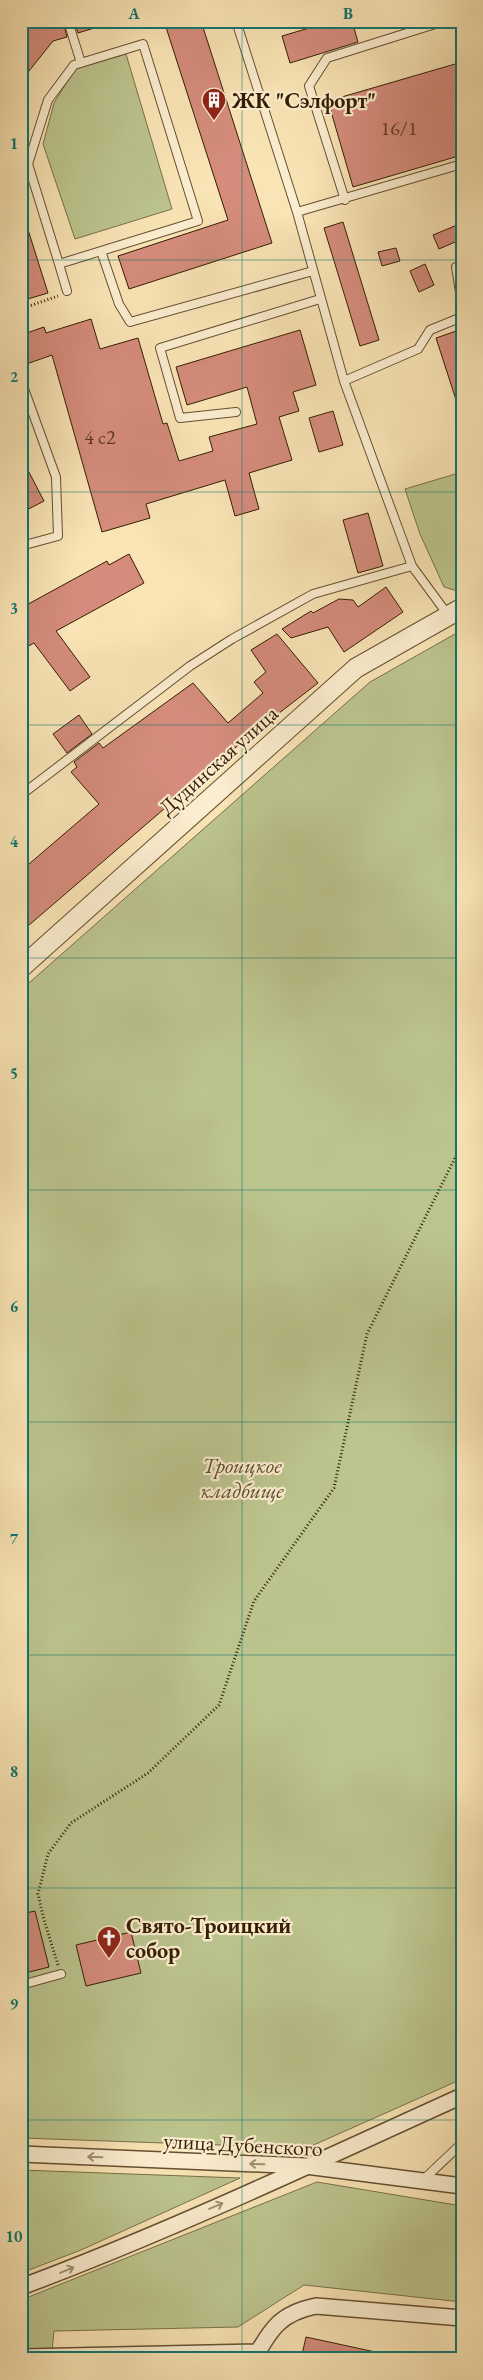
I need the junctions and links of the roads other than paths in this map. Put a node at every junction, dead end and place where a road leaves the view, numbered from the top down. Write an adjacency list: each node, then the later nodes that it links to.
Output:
1 (68, 21): 4 (lane)
2 (236, 21): 7 (lane)
3 (445, 21): 6 (lane)
4 (81, 64): 8 (lane); 9 (lane)
5 (462, 164): 6 (lane)
6 (345, 200): 7 (lane)
7 (297, 212): 11 (lane)
8 (101, 251): 9 (lane); 11 (lane)
9 (59, 264): 12 (lane)
10 (462, 265): 14 (lane)
11 (313, 271): 13 (lane)
12 (67, 291)
13 (320, 299): 16 (lane); 18 (lane)
14 (462, 305)
15 (462, 317): 16 (lane)
16 (344, 381): 20 (lane)
17 (23, 386): 19 (lane)
18 (236, 412)
19 (21, 546)
20 (412, 566): 21 (lane); 22 (lane)
21 (455, 611): 23 (street, Дудинская улица)
22 (21, 795)
23 (21, 968)
24 (61, 1974): 25 (lane)
25 (21, 1985)
26 (462, 2096): 29 (street)
27 (462, 2143): 30 (lane)
28 (21, 2154): 29 (street, улица Дубенского, one-way to 28)
29 (306, 2166): 30 (street, улица Дубенского); 32 (street, one-way to 29)
30 (422, 2182): 31 (street, улица Дубенского)
31 (462, 2186)
32 (21, 2287)
33 (462, 2318): 34 (street)
34 (256, 2356): 35 (street)
35 (21, 2357)

